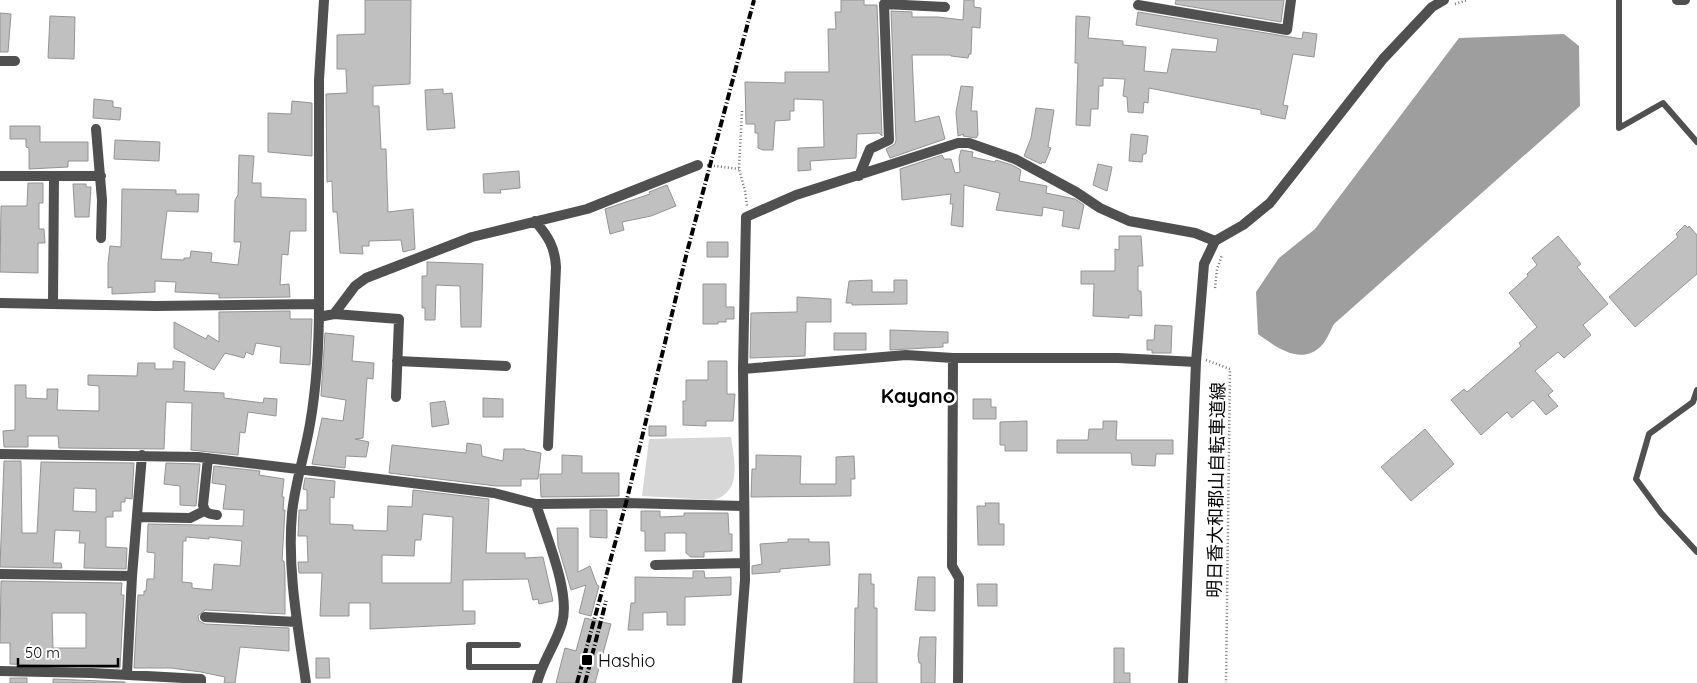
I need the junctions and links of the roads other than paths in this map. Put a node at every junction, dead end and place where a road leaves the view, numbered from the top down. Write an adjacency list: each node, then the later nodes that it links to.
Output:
1 (324, 0): 23 (street)
2 (1291, 0): 7 (street)
3 (1619, 0): 12 (lane)
4 (1677, 0): 5 (street)
5 (1686, 0)
6 (1448, 3): 20 (street)
7 (1138, 6)
8 (945, 7): 17 (street)
9 (0, 61): 10 (street)
10 (15, 61)
11 (96, 129): 16 (street)
12 (1697, 142)
13 (698, 164): 18 (street)
14 (0, 176): 15 (street)
15 (54, 176): 16 (street); 22 (street)
16 (101, 176): 19 (street)
17 (858, 176): 20 (street); 30 (street)
18 (535, 221): 24 (street); 33 (street)
19 (101, 238)
20 (1215, 241): 28 (street)
21 (0, 303): 22 (street)
22 (53, 304): 23 (street)
23 (319, 304): 25 (street)
24 (334, 314): 25 (street); 27 (street)
25 (319, 317): 37 (street)
26 (953, 358): 28 (street); 30 (street); 59 (street)
27 (397, 362): 29 (street); 32 (street)
28 (1196, 362): 60 (street)
29 (506, 366)
30 (743, 369): 39 (street)
31 (1697, 390): 43 (lane)
32 (396, 397)
33 (548, 446)
34 (0, 454): 35 (street)
35 (142, 455): 36 (street); 42 (street)
36 (208, 458): 37 (street); 40 (street)
37 (300, 468): 38 (street); 49 (street)
38 (536, 504): 39 (street); 51 (street)
39 (743, 506): 44 (street)
40 (204, 510): 41 (street); 42 (street)
41 (217, 515)
42 (137, 517): 47 (street)
43 (1697, 552)
44 (745, 563): 45 (street); 58 (street)
45 (655, 565)
46 (0, 574): 47 (street)
47 (132, 576): 53 (street)
48 (205, 617): 49 (street)
49 (297, 622): 56 (street)
50 (518, 646): 51 (lane)
51 (541, 667): 57 (street)
52 (0, 671): 53 (street)
53 (127, 674): 54 (street)
54 (142, 679): 55 (street)
55 (201, 683)
56 (306, 683)
57 (536, 683)
58 (737, 683)
59 (958, 683)
60 (1183, 683)

